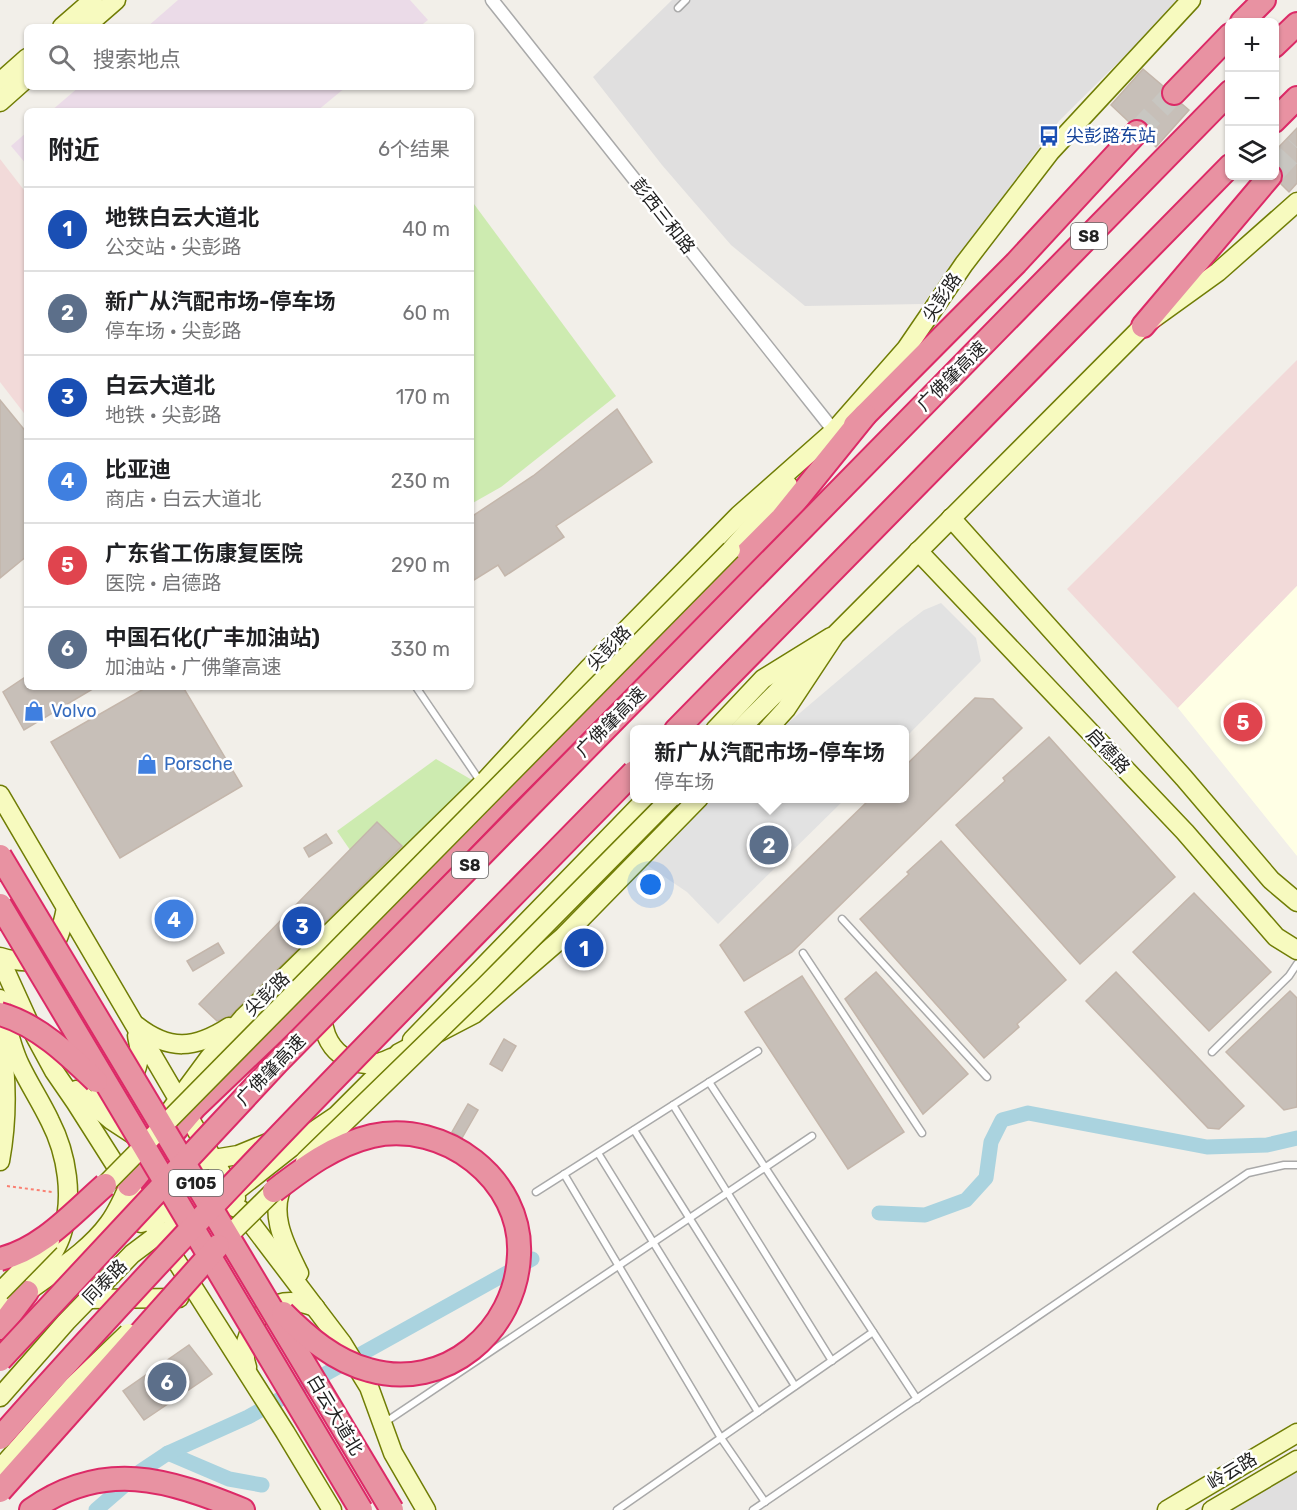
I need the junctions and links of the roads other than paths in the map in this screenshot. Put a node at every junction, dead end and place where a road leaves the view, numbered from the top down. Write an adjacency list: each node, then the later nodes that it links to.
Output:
1 (93, 0): 9 (street)
2 (116, 0): 10 (street)
3 (492, 0): 28 (street, 彭西三和路)
4 (686, 0): 7 (lane)
5 (1191, 0): 28 (street, 尖彭路)
6 (1264, 0): 8 (highway)
7 (678, 8)
8 (1246, 18)
9 (65, 24)
10 (88, 24)
11 (1297, 24): 13 (highway)
12 (1225, 40): 17 (highway)
13 (1279, 42)
14 (24, 61): 15 (street)
15 (0, 81)
16 (24, 81): 20 (street)
17 (1174, 93)
18 (1225, 97): 98 (highway, 广佛肇高速 / S8, bridge)
19 (1297, 98): 21 (highway)
20 (0, 102)
21 (1279, 116)
22 (1137, 132): 27 (highway)
23 (1225, 171): 34 (highway)
24 (1267, 180): 26 (highway)
25 (1297, 202): 26 (street)
26 (1143, 326): 29 (street)
27 (865, 416): 30 (highway); 52 (highway)
28 (834, 431): 30 (street); 39 (street, 尖彭路)
29 (951, 518): 31 (street); 45 (street)
30 (731, 550): 76 (street, bridge)
31 (918, 551): 32 (street); 49 (street, 启德路)
32 (835, 635): 35 (street); 36 (street); 37 (street)
33 (418, 690): 39 (lane)
34 (680, 725)
35 (718, 725)
36 (743, 725)
37 (770, 725)
38 (630, 776): 107 (highway, bridge)
39 (483, 783): 56 (street, 尖彭路)
40 (0, 795): 47 (street)
41 (642, 803): 60 (street)
42 (666, 803): 78 (street, bridge)
43 (694, 803): 60 (street)
44 (0, 856): 88 (highway, 白云大道北 / G105, bridge)
45 (1297, 902)
46 (0, 905): 66 (highway, 白云大道北 / G105, bridge)
47 (66, 908): 51 (street); 57 (street)
48 (842, 919): 63 (lane)
49 (1297, 950)
50 (803, 953): 69 (lane)
51 (0, 958): 62 (street)
52 (346, 961): 60 (street); 77 (highway)
53 (1297, 964): 61 (lane)
54 (0, 999): 90 (street)
55 (0, 1014): 66 (highway, bridge)
56 (243, 1018): 57 (street); 77 (street, 尖彭路)
57 (133, 1023): 62 (street); 81 (street)
58 (0, 1030): 72 (street)
59 (758, 1051): 64 (lane)
60 (399, 1053): 67 (street)
61 (1212, 1053)
62 (54, 1071): 67 (street); 77 (street)
63 (987, 1077)
64 (709, 1082): 65 (lane); 74 (lane)
65 (673, 1105): 68 (lane); 80 (lane)
66 (121, 1108): 116 (highway, 白云大道北 / G105, bridge)
67 (336, 1116): 81 (street); 94 (street)
68 (634, 1130): 71 (lane); 82 (lane)
69 (922, 1133)
70 (812, 1136): 74 (lane)
71 (598, 1153): 75 (lane); 84 (lane)
72 (0, 1161)
73 (1297, 1165): 103 (lane)
74 (765, 1167): 80 (lane); 97 (lane)
75 (564, 1174): 79 (lane); 87 (lane)
76 (105, 1185): 86 (highway, bridge); 89 (street, bridge)
77 (129, 1185): 83 (street); 90 (street, 尖彭路)
78 (274, 1191): 85 (street, bridge); 88 (highway, bridge)
79 (536, 1192)
80 (727, 1193): 82 (lane); 99 (lane)
81 (226, 1198): 83 (street); 94 (street)
82 (690, 1218): 84 (lane); 101 (lane)
83 (155, 1227): 90 (street); 91 (street); 92 (street, 同泰路)
84 (653, 1242): 87 (lane); 104 (lane)
85 (218, 1246): 110 (street, bridge); 111 (highway, bridge)
86 (0, 1259)
87 (618, 1266): 105 (lane); 108 (lane)
88 (261, 1291): 117 (highway, 白云大道北 / G105, bridge)
89 (0, 1292)
90 (27, 1292): 93 (street); 95 (street); 96 (highway)
91 (199, 1298): 92 (street); 100 (street)
92 (88, 1299): 95 (street, 同泰路)
93 (0, 1302)
94 (315, 1307): 100 (street); 105 (street)
95 (66, 1322): 102 (street, 同泰路)
96 (0, 1328)
97 (873, 1332): 99 (lane); 103 (lane)
98 (0, 1360)
99 (832, 1360): 101 (lane)
100 (250, 1377): 115 (street)
101 (795, 1386): 104 (lane)
102 (0, 1397)
103 (918, 1399): 112 (lane)
104 (758, 1412): 108 (lane)
105 (381, 1425): 118 (street)
106 (1297, 1433): 121 (street, 岭云路)
107 (0, 1438)
108 (721, 1438): 112 (lane); 119 (lane)
109 (1297, 1460): 122 (street, 岭云路)
110 (0, 1469)
111 (0, 1491)
112 (765, 1502): 120 (lane)
113 (31, 1510): 114 (highway)
114 (243, 1510)
115 (332, 1510)
116 (361, 1510)
117 (392, 1510)
118 (426, 1510)
119 (617, 1510)
120 (753, 1510)
121 (1167, 1510)
122 (1212, 1510)

